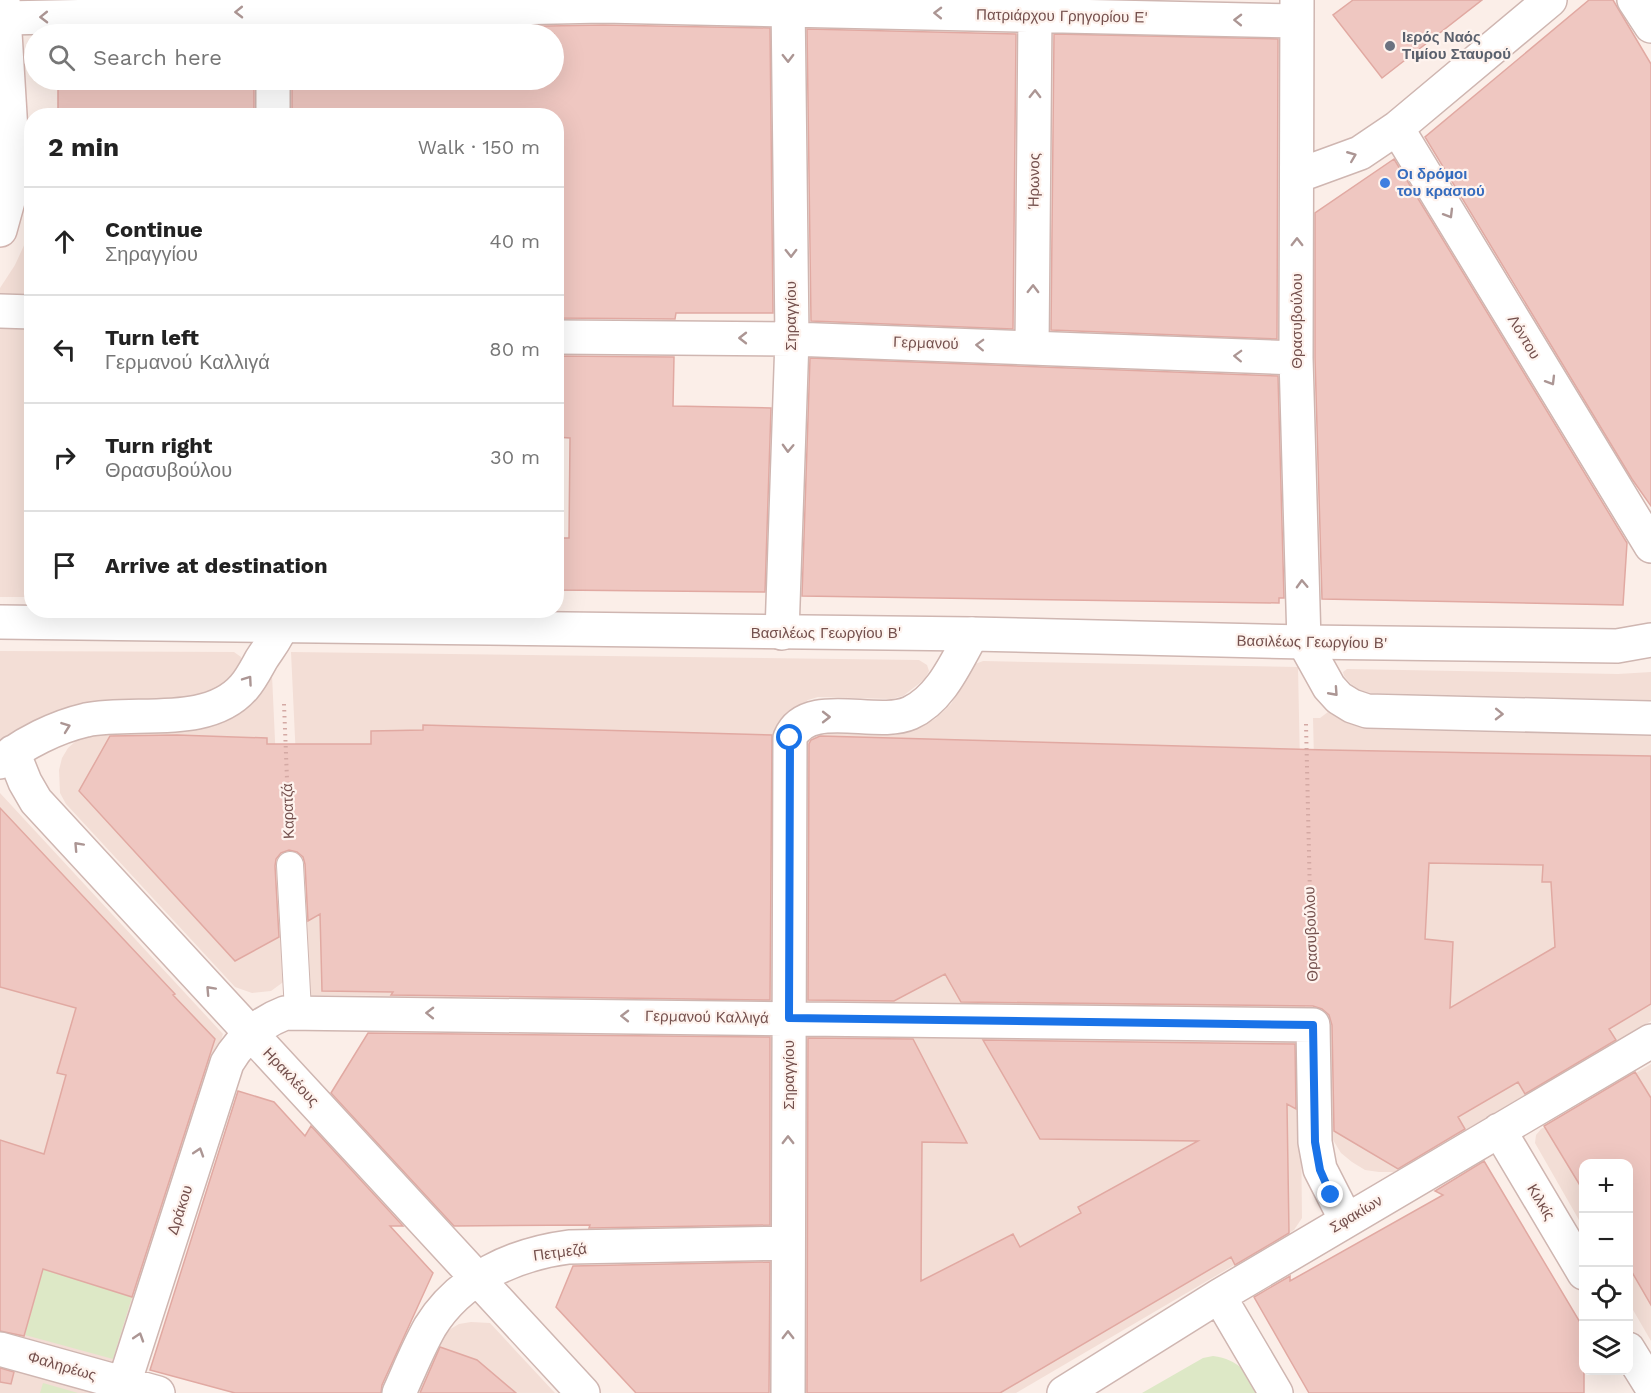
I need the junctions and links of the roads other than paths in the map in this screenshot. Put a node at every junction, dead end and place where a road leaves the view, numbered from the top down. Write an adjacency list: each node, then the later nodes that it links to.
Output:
1 (1550, 0): 12 (street)
2 (1634, 0): 9 (street)
3 (620, 4): 4 (street, Πατριάρχου Γρηγορίου Ε'); 7 (street, Πατριάρχου Γρηγορίου Ε')
4 (788, 5): 8 (street, Πατριάρχου Γρηγορίου Ε', one-way to 4); 18 (street, Σηραγγίου, one-way to 18)
5 (1297, 10): 8 (street, Πατριάρχου Γρηγορίου Ε', one-way to 8); 13 (street, Θρασυβούλου)
6 (2, 12): 7 (street, Πατριάρχου Γρηγορίου Ε', one-way to 6); 14 (street)
7 (273, 15)
8 (1035, 15): 19 (street, Ήρωνος, one-way to 8)
9 (1651, 26)
10 (273, 90): 11 (street)
11 (273, 108)
12 (1397, 128): 13 (street, one-way to 12); 21 (street, Λόντου, one-way to 21)
13 (1297, 176): 20 (street, Θρασυβούλου, one-way to 13)
14 (0, 230)
15 (0, 311): 16 (street)
16 (24, 312)
17 (564, 337): 18 (street, Γερμανού, one-way to 17)
18 (792, 339): 19 (street, Γερμανού, one-way to 18); 24 (street, Σηραγγίου, one-way to 24)
19 (1032, 347): 20 (street, Γερμανού, one-way to 19)
20 (1296, 358): 27 (street, Θρασυβούλου, one-way to 20)
21 (1651, 546)
22 (282, 618): 23 (street, Βασιλέως Γεωργίου Β'); 24 (street, Βασιλέως Γεωργίου Β'); 29 (street, one-way to 22)
23 (0, 622)
24 (782, 633): 25 (street, Βασιλέως Γεωργίου Β')
25 (972, 634): 27 (street, Βασιλέως Γεωργίου Β'); 32 (street, Σηραγγίου, one-way to 25)
26 (1651, 640): 27 (street, Βασιλέως Γεωργίου Β')
27 (1304, 642): 28 (street, Θρασυβούλου, one-way to 28)
28 (1651, 718)
29 (7, 757): 33 (street, Ηρακλέους, one-way to 29)
30 (290, 865): 31 (lane)
31 (298, 1011): 32 (street, Γερμανού Καλλιγά, one-way to 31); 33 (street, Γερμανού Καλλιγά)
32 (789, 1018): 36 (street, Γερμανού Καλλιγά); 37 (street, Σηραγγίου, one-way to 32)
33 (250, 1032): 39 (street, Ηρακλέους); 44 (street, Δράκου, one-way to 33)
34 (1651, 1041): 35 (street, Σφακίων)
35 (1499, 1130): 36 (street, Σφακίων); 38 (street, Κιλκίς)
36 (1346, 1220): 40 (street, Σφακίων)
37 (788, 1243): 39 (street, Πετμεζά); 48 (street, Σηραγγίου, one-way to 37)
38 (1580, 1267)
39 (477, 1279): 46 (street, Πετμεζά); 47 (street, Ηρακλέους)
40 (1219, 1296): 49 (street, Σφακίων); 50 (street)
41 (0, 1349): 44 (street, Φαληρέως)
42 (1633, 1355): 43 (street)
43 (1651, 1386)
44 (123, 1388): 45 (street, Φαληρέως)
45 (158, 1393)
46 (399, 1393)
47 (583, 1393)
48 (788, 1393)
49 (1064, 1393)
50 (1276, 1393)

